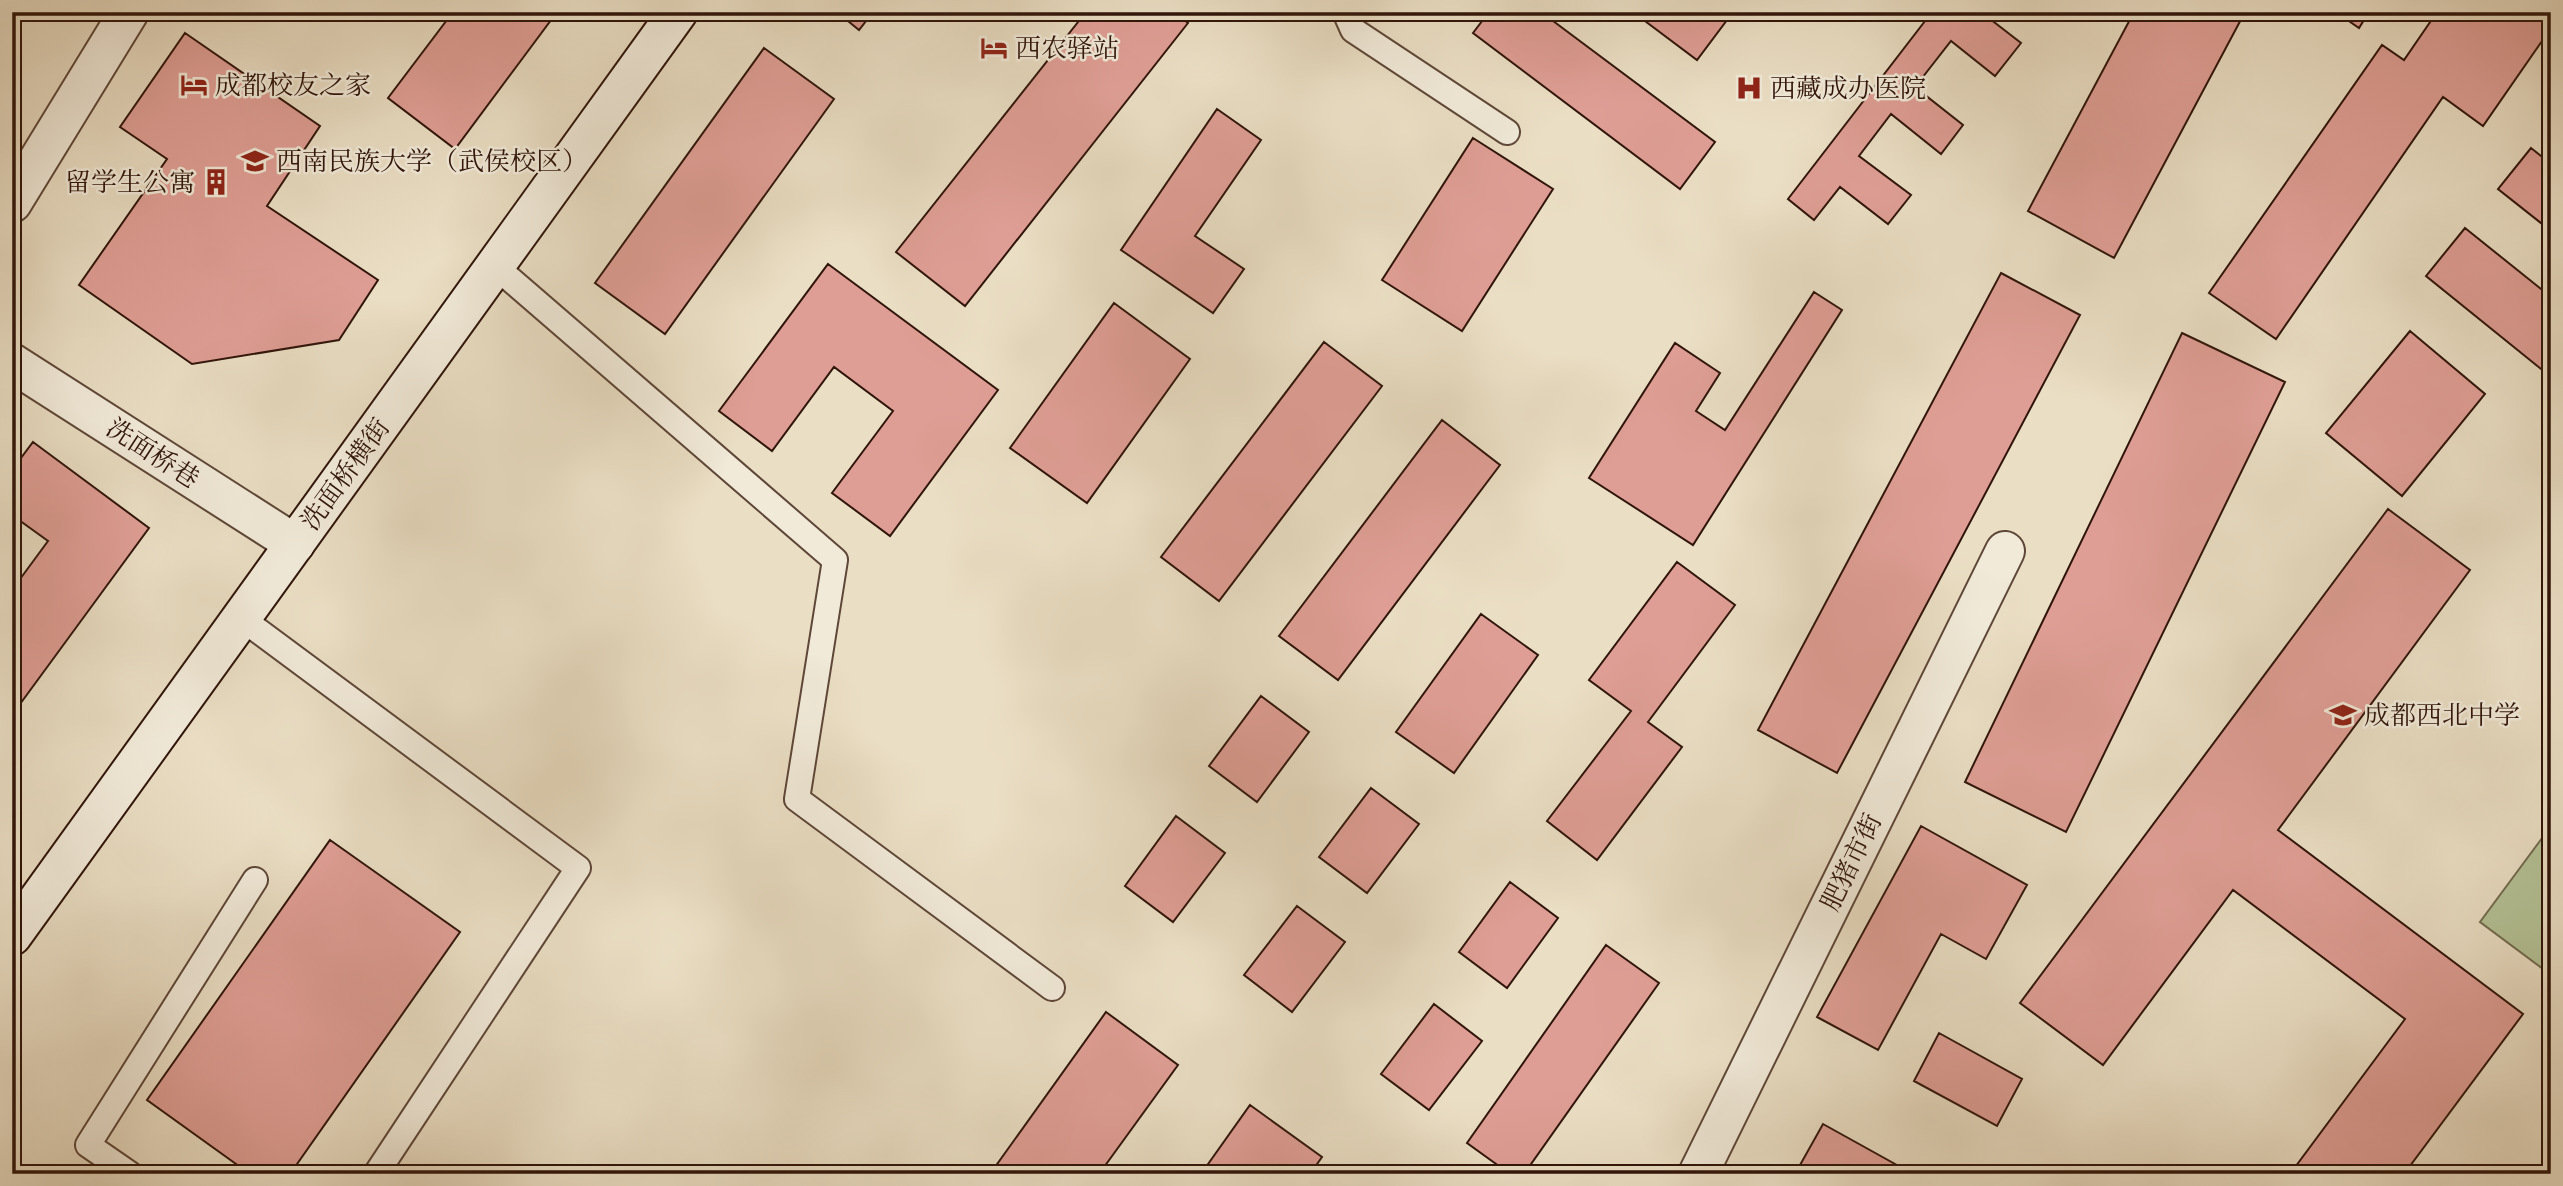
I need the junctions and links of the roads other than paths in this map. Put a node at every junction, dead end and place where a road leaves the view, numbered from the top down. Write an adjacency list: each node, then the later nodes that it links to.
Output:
1 (129, 12): 5 (street)
2 (678, 12): 6 (street, 洗面桥横街)
3 (1345, 12): 4 (lane)
4 (1507, 132)
5 (12, 203)
6 (495, 266): 8 (street, 洗面桥横街); 13 (lane)
7 (12, 363): 8 (street, 洗面桥巷)
8 (295, 544): 10 (street, 洗面桥横街)
9 (2005, 551): 16 (street, 肥猪市街)
10 (241, 618): 12 (street, 洗面桥横街); 15 (lane)
11 (255, 880): 14 (lane)
12 (12, 936)
13 (1052, 988)
14 (130, 1174)
15 (376, 1174)
16 (1698, 1174)

